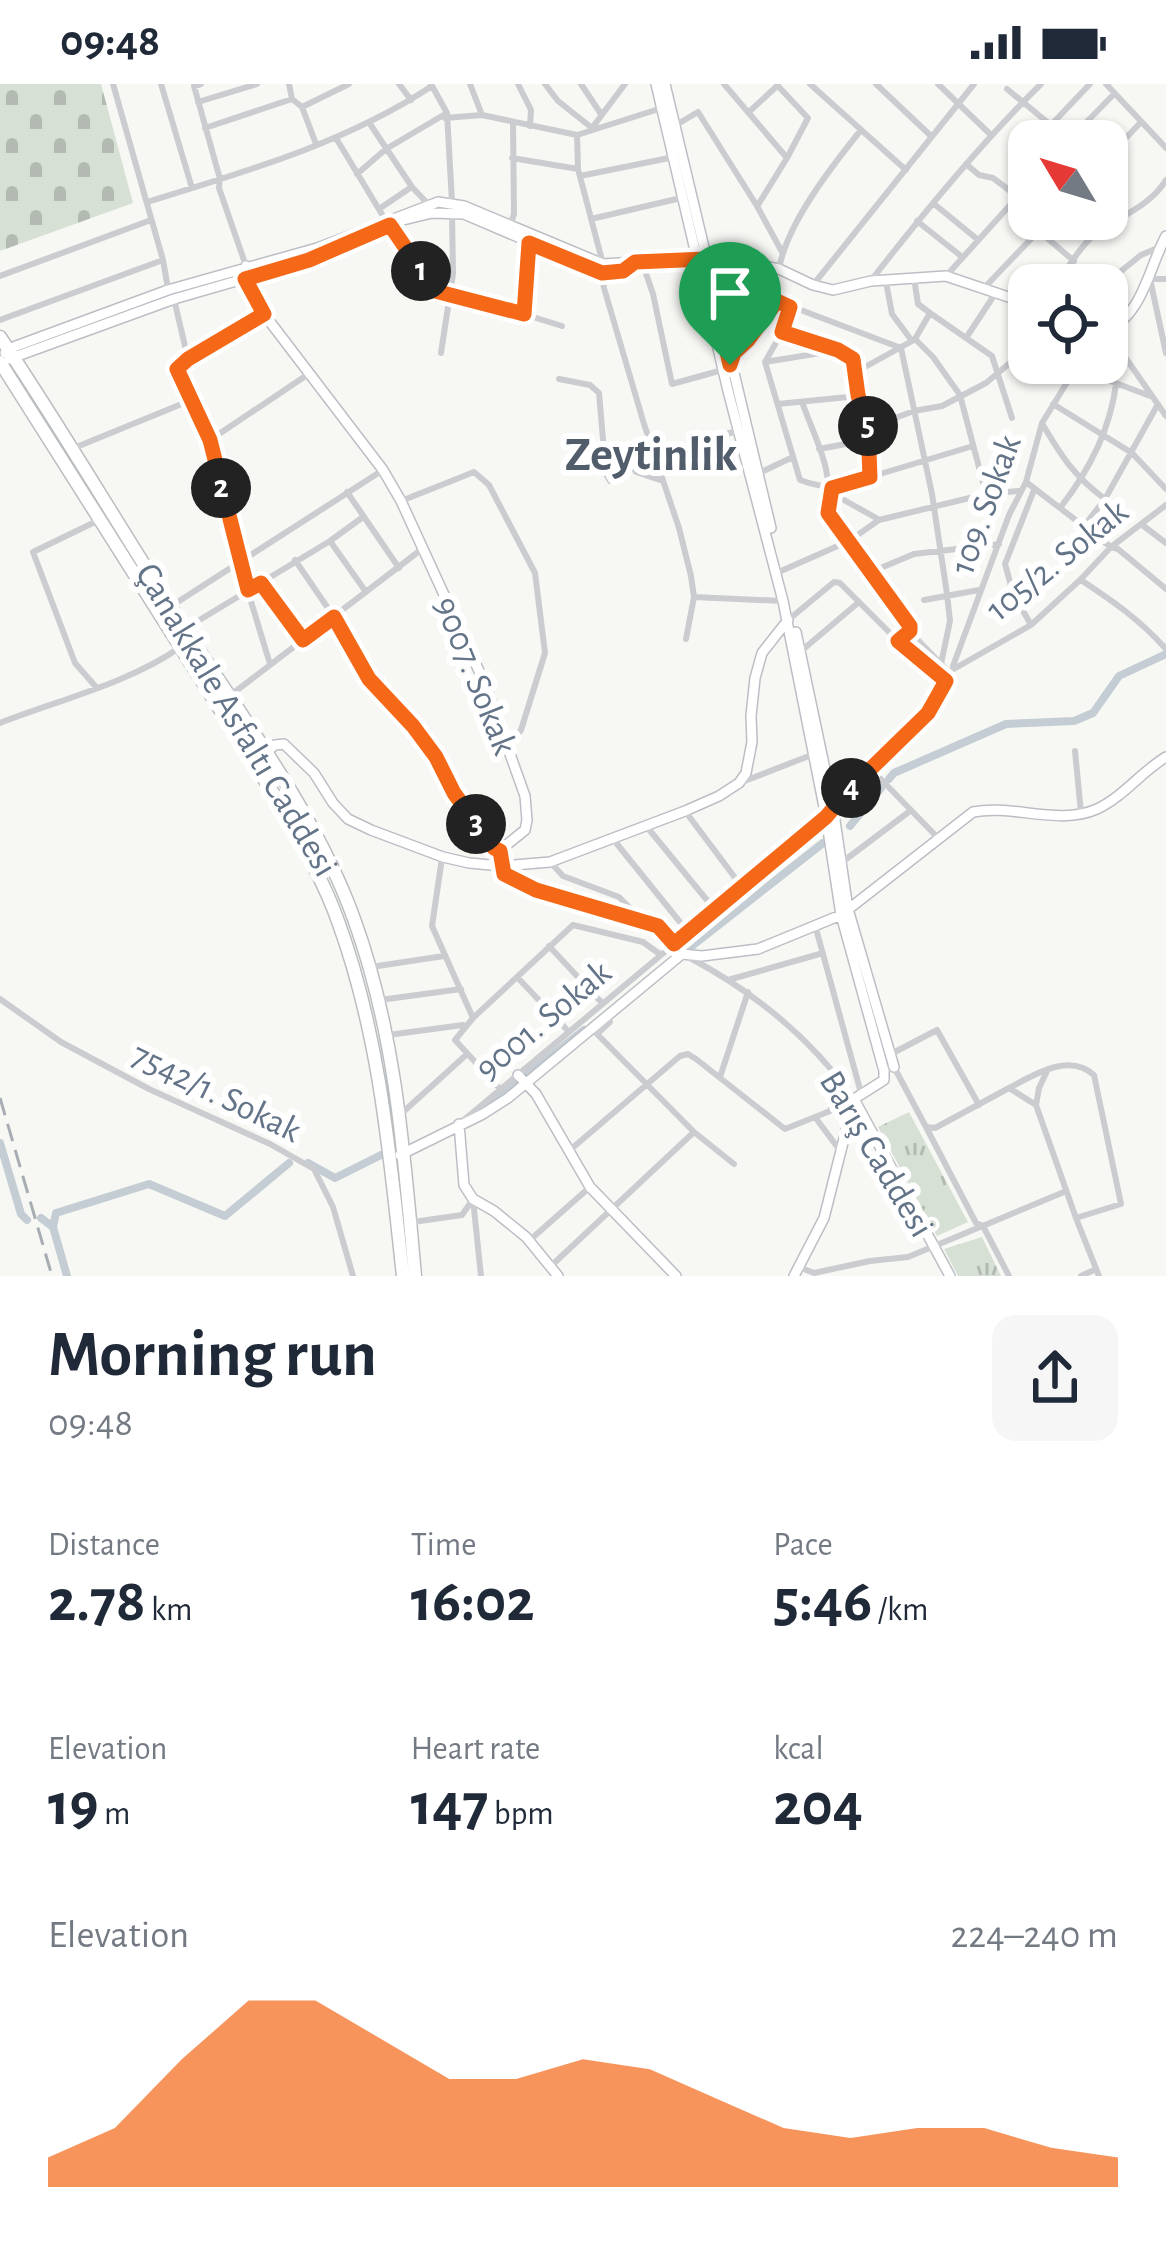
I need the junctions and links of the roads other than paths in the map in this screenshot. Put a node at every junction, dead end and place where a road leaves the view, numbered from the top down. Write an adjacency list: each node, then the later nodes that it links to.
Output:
1 (113, 84): 69 (street)
2 (161, 84): 66 (street)
3 (257, 84): 29 (street)
4 (289, 84): 26 (street)
5 (349, 84): 31 (street)
6 (399, 84): 27 (street)
7 (518, 84): 44 (street)
8 (545, 84): 46 (street)
9 (581, 84): 34 (street)
10 (625, 84): 34 (street)
11 (660, 84): 32 (street); 43 (street)
12 (724, 84): 33 (street)
13 (810, 84): 47 (street)
14 (876, 84): 50 (street)
15 (938, 84): 30 (street)
16 (974, 84): 30 (street)
17 (1041, 84): 28 (street)
18 (1090, 84): 38 (street)
19 (1106, 84): 25 (street)
20 (197, 85): 29 (street)
21 (431, 85): 27 (street); 36 (street)
22 (473, 85): 35 (street)
23 (778, 85): 33 (street); 58 (street)
24 (1007, 89): 28 (street)
25 (1114, 94): 39 (street); 40 (street)
26 (292, 99): 31 (street); 45 (street)
27 (411, 100): 42 (street)
28 (1023, 101): 37 (street); 49 (street)
29 (198, 102): 45 (street)
30 (957, 105): 49 (street); 50 (street)
31 (302, 107): 53 (street)
32 (662, 108): 46 (street); 56 (street)
33 (750, 111): 58 (street)
34 (602, 114): 46 (street)
35 (482, 115): 36 (street); 41 (street)
36 (446, 116): 55 (street); 74 (street)
37 (1045, 120)
38 (1056, 120)
39 (1089, 120)
40 (1141, 122): 51 (street); 54 (street)
41 (513, 123): 44 (street); 57 (street)
42 (370, 124): 52 (street); 55 (street)
43 (676, 125): 73 (street); 91 (street)
44 (530, 126): 48 (street)
45 (205, 128): 63 (street)
46 (592, 128): 48 (street)
47 (861, 130): 60 (street); 89 (street)
48 (577, 135): 61 (street)
49 (992, 135): 59 (street)
50 (931, 136): 60 (street)
51 (1128, 136)
52 (336, 138): 53 (street); 62 (street)
53 (316, 144): 63 (street)
54 (1166, 148)
55 (386, 149): 62 (street); 65 (street)
56 (674, 157): 61 (street); 68 (street)
57 (512, 158): 61 (street); 81 (street)
58 (787, 158): 73 (street)
59 (967, 164): 67 (street); 70 (street)
60 (906, 170): 108 (street)
61 (579, 172): 77 (street)
62 (357, 174): 75 (street)
63 (220, 179): 66 (street); 97 (street)
64 (1166, 180): 76 (street)
65 (412, 187): 71 (street); 75 (street)
66 (192, 188): 69 (street)
67 (1008, 189)
68 (684, 197): 77 (street); 91 (street)
69 (147, 202): 78 (street)
70 (933, 203): 79 (street); 83 (street)
71 (428, 204): 74 (street); 80 (street)
72 (1008, 205): 83 (street)
73 (757, 206): 89 (street)
74 (452, 207): 80 (street); 81 (street); 87 (street); 114 (street)
75 (379, 209): 80 (street)
76 (1128, 213)
77 (591, 219): 98 (street)
78 (151, 220): 92 (street); 100 (street)
79 (917, 221): 90 (street); 106 (street)
80 (388, 223): 97 (street); 103 (street); 114 (street)
81 (510, 226): 98 (street)
82 (1166, 236): 88 (street)
83 (977, 238): 90 (street)
84 (1029, 240): 110 (street)
85 (1048, 240): 93 (street)
86 (1089, 240): 93 (street)
87 (529, 243): 98 (street); 120 (street)
88 (1160, 247): 96 (street); 104 (street)
89 (782, 252): 99 (street)
90 (962, 256): 101 (street)
91 (702, 258): 94 (street); 99 (street); 109 (street); 135 (street)
92 (163, 260): 111 (street); 121 (street)
93 (1073, 261): 95 (street)
94 (639, 262): 98 (street); 135 (street)
95 (1071, 264)
96 (1128, 265)
97 (246, 266): 103 (street); 111 (street)
98 (603, 268): 161 (street)
99 (779, 268): 108 (street)
100 (0, 276)
101 (946, 276): 102 (street); 110 (street)
102 (914, 278): 107 (street); 117 (street)
103 (245, 279): 111 (street); 119 (street, 9007. Sokak)
104 (1150, 279): 105 (street); 118 (street); 129 (street)
105 (1166, 279)
106 (871, 281): 107 (street); 108 (street)
107 (886, 282): 125 (street)
108 (812, 285)
109 (714, 287): 113 (street); 135 (street)
110 (984, 288): 112 (street)
111 (171, 294): 130 (street); 131 (street)
112 (995, 294): 115 (street); 124 (street)
113 (753, 295)
114 (450, 297): 120 (street); 128 (street)
115 (1008, 298)
116 (790, 307): 123 (street); 126 (street); 135 (street)
117 (930, 313): 124 (street); 125 (street)
118 (1128, 313)
119 (264, 314): 131 (street); 137 (street, 9007. Sokak)
120 (524, 314): 122 (street)
121 (0, 320)
122 (562, 326)
123 (782, 332): 127 (street); 133 (street)
124 (966, 338): 138 (street)
125 (913, 340): 126 (street); 143 (street)
126 (901, 348): 136 (street); 149 (street)
127 (838, 350): 133 (street); 136 (street)
128 (441, 353)
129 (1166, 353)
130 (4, 354): 158 (highway, Çanakkale Asfaltı Caddesi); 182 (highway, Çanakkale Asfaltı Caddesi)
131 (188, 359): 144 (street)
132 (1128, 361): 148 (street)
133 (765, 362): 146 (street)
134 (1008, 364): 138 (street)
135 (727, 369): 153 (street); 165 (street)
136 (856, 372): 142 (street)
137 (310, 373): 155 (street); 164 (street, 9007. Sokak)
138 (1000, 373): 143 (street); 150 (street)
139 (559, 379): 167 (street)
140 (1066, 384): 147 (street, 109. Sokak)
141 (1116, 384): 148 (street); 154 (street)
142 (858, 395): 145 (street); 152 (street)
143 (960, 395): 149 (street); 157 (street)
144 (190, 400): 155 (street); 158 (street)
145 (802, 402): 146 (street); 159 (street)
146 (778, 404): 162 (street)
147 (1053, 404): 151 (street, 109. Sokak); 154 (street)
148 (1161, 408): 160 (street)
149 (914, 411): 152 (street); 163 (street)
150 (1012, 418)
151 (1042, 423): 168 (street, 109. Sokak); 169 (street)
152 (868, 428): 156 (street)
153 (738, 431): 161 (street); 165 (street)
154 (1102, 436): 160 (street); 169 (street)
155 (210, 440): 194 (street)
156 (867, 440): 159 (street); 166 (street)
157 (974, 446): 163 (street); 175 (street)
158 (70, 449): 209 (highway, Çanakkale Asfaltı Caddesi)
159 (819, 449): 170 (street)
160 (1132, 453): 172 (street); 176 (street)
161 (654, 454): 167 (street)
162 (793, 457): 165 (street); 170 (street)
163 (926, 461): 166 (street); 179 (street)
164 (383, 470): 174 (street); 177 (street, 9007. Sokak)
165 (754, 477): 196 (street); 207 (street)
166 (870, 477): 170 (street)
167 (663, 481): 205 (street)
168 (1026, 482): 171 (street); 173 (street, 109. Sokak)
169 (1081, 482): 176 (street); 180 (street)
170 (832, 488): 183 (street); 187 (street)
171 (1035, 489): 180 (street); 212 (street)
172 (1166, 490)
173 (1020, 491): 175 (street); 189 (street, 109. Sokak)
174 (347, 492): 181 (street); 194 (street)
175 (986, 494): 179 (street)
176 (1105, 499): 185 (street)
177 (401, 502): 191 (street, 9007. Sokak); 228 (street)
178 (1166, 505): 184 (street, 105/2. Sokak)
179 (934, 506): 183 (street); 192 (street)
180 (1060, 508): 185 (street)
181 (363, 517): 186 (street); 195 (street)
182 (100, 520): 220 (highway, Çanakkale Asfaltı Caddesi); 225 (street)
183 (879, 520): 187 (street)
184 (1142, 524): 188 (street); 190 (street, 105/2. Sokak)
185 (1084, 526): 190 (street)
186 (330, 541): 193 (street); 203 (street)
187 (849, 541): 196 (street); 197 (street)
188 (1166, 543)
189 (999, 544): 192 (street); 202 (street, 109. Sokak)
190 (1111, 547): 198 (street, 105/2. Sokak); 200 (street)
191 (423, 548): 195 (street); 228 (street, 9007. Sokak)
192 (939, 550): 197 (street); 204 (street)
193 (295, 560): 199 (street); 210 (street)
194 (238, 562): 201 (street); 209 (street)
195 (399, 568): 203 (street)
196 (782, 571): 211 (street)
197 (871, 572): 214 (street)
198 (1081, 580): 212 (street, 105/2. Sokak); 219 (street)
199 (261, 583): 201 (street); 217 (street)
200 (1166, 589)
201 (248, 590): 213 (street); 222 (street)
202 (981, 590): 204 (street); 224 (street, 109. Sokak)
203 (366, 592): 210 (street)
204 (947, 594): 206 (street); 223 (street)
205 (694, 597): 207 (street); 216 (street)
206 (924, 600)
207 (783, 601): 211 (street)
208 (859, 602): 211 (street); 218 (street); 221 (street)
209 (170, 607): 213 (highway, Çanakkale Asfaltı Caddesi)
210 (334, 617): 217 (street); 243 (street)
211 (790, 618): 221 (street); 231 (street); 234 (street)
212 (1031, 625): 224 (street, 105/2. Sokak)
213 (184, 629): 226 (highway, Çanakkale Asfaltı Caddesi)
214 (910, 631): 218 (street); 223 (street)
215 (1166, 633): 219 (street)
216 (686, 638)
217 (303, 640): 222 (street)
218 (898, 641): 224 (street)
219 (1163, 645)
220 (181, 647): 225 (street); 292 (highway, Çanakkale Asfaltı Caddesi)
221 (800, 652): 235 (street)
222 (271, 664): 226 (street)
223 (941, 664): 224 (street)
224 (949, 674): 233 (street, 105/2. Sokak)
225 (96, 687): 227 (street)
226 (229, 696): 229 (highway, Çanakkale Asfaltı Caddesi)
227 (0, 723)
228 (508, 747): 243 (street, 9007. Sokak)
229 (266, 752): 244 (street); 260 (highway, Çanakkale Asfaltı Caddesi)
230 (1075, 752): 238 (street)
231 (814, 754): 234 (street); 239 (street)
232 (1166, 758): 238 (street)
233 (870, 768): 235 (street, 105/2. Sokak); 237 (street)
234 (739, 783): 236 (street)
235 (833, 807): 239 (street); 246 (street)
236 (685, 811): 240 (street); 248 (street)
237 (910, 811): 241 (street); 246 (street)
238 (1081, 813): 241 (street)
239 (826, 817): 248 (street, 9001. Sokak); 250 (street)
240 (647, 826): 242 (street); 249 (street)
241 (939, 838): 250 (street)
242 (613, 839): 245 (street); 253 (street)
243 (500, 851): 247 (street)
244 (442, 857): 247 (street); 259 (street)
245 (550, 862): 247 (street); 251 (street)
246 (841, 863): 250 (street)
247 (502, 866): 251 (street)
248 (742, 887): 249 (street, 9001. Sokak)
249 (715, 910): 253 (street, 9001. Sokak)
250 (845, 912): 252 (street); 271 (street); 274 (street)
251 (644, 921): 254 (street)
252 (815, 925): 256 (street); 257 (street)
253 (688, 932): 254 (street, 9001. Sokak)
254 (674, 944): 257 (street); 258 (street, 9001. Sokak)
255 (549, 946): 258 (street); 261 (street); 267 (street)
256 (823, 953): 262 (street); 282 (street)
257 (682, 954): 262 (street, Barış Caddesi); 267 (street)
258 (661, 955): 267 (street, 9001. Sokak)
259 (446, 956): 260 (street); 263 (street)
260 (370, 967): 266 (highway, Çanakkale Asfaltı Caddesi)
261 (517, 977): 268 (street); 269 (street)
262 (728, 980): 264 (street, Barış Caddesi)
263 (461, 989): 266 (street); 268 (street)
264 (748, 992): 276 (street); 277 (street, Barış Caddesi)
265 (0, 999): 306 (street, 7542/1. Sokak)
266 (380, 1000): 270 (highway, Çanakkale Asfaltı Caddesi)
267 (604, 1010): 269 (street, 9001. Sokak); 278 (street); 279 (street)
268 (470, 1022): 270 (street); 272 (street)
269 (569, 1032): 275 (street, 9001. Sokak)
270 (388, 1035): 285 (highway, Çanakkale Asfaltı Caddesi)
271 (891, 1054): 274 (street); 283 (street)
272 (466, 1055): 281 (street); 285 (street)
273 (1049, 1067): 280 (street); 284 (street); 298 (street)
274 (889, 1069): 282 (street); 288 (street)
275 (518, 1075): 278 (street); 281 (street, 9001. Sokak)
276 (720, 1077): 279 (street); 286 (street)
277 (840, 1080): 282 (street, Barış Caddesi); 286 (street)
278 (526, 1084): 287 (street); 290 (street)
279 (647, 1084): 289 (street); 290 (street)
280 (1009, 1088): 283 (street); 284 (street)
281 (500, 1090): 287 (street, 9001. Sokak)
282 (857, 1096): 291 (street); 302 (street, Barış Caddesi)
283 (979, 1105): 288 (street)
284 (1036, 1105): 295 (street)
285 (400, 1115): 292 (highway, Çanakkale Asfaltı Caddesi)
286 (815, 1117): 291 (street)
287 (459, 1124): 292 (street); 296 (street)
288 (926, 1127): 300 (street)
289 (694, 1132): 293 (street); 297 (street)
290 (570, 1150): 294 (street)
291 (841, 1152): 304 (street)
292 (397, 1156): 299 (highway, Çanakkale Asfaltı Caddesi); 307 (highway, Çanakkale Asfaltı Caddesi)
293 (734, 1164)
294 (590, 1186): 297 (street); 301 (street)
295 (1064, 1192): 298 (street); 300 (street)
296 (472, 1199): 299 (street); 301 (street); 309 (street)
297 (611, 1212): 303 (street); 310 (street)
298 (1076, 1218): 305 (street)
299 (410, 1222): 308 (highway, Çanakkale Asfaltı Caddesi)
300 (983, 1226): 302 (street); 312 (street)
301 (530, 1240): 303 (street)
302 (935, 1246): 304 (street); 311 (street, Barış Caddesi)
303 (555, 1271)
304 (797, 1272)
305 (1097, 1272): 313 (street)
306 (353, 1276)
307 (403, 1276)
308 (415, 1276)
309 (481, 1276)
310 (676, 1276)
311 (950, 1276)
312 (1009, 1276)
313 (1081, 1276)

